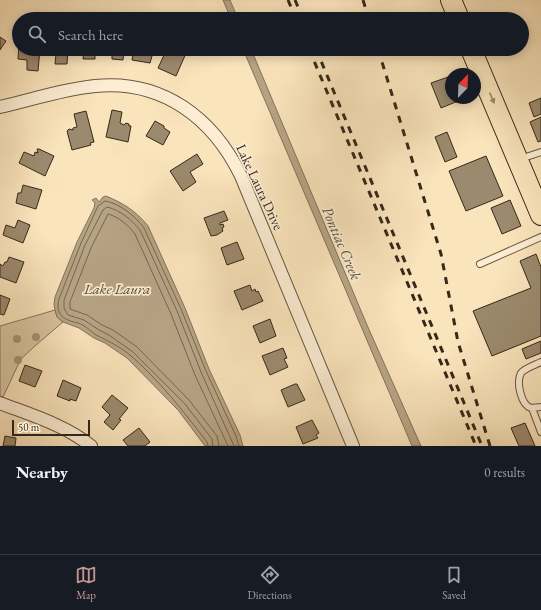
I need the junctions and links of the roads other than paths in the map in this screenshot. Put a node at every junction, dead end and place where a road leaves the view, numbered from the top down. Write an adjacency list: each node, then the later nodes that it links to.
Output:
1 (450, 0): 2 (main road)
2 (455, 12)
3 (474, 56): 6 (main road, one-way to 6)
4 (0, 107): 16 (street, Lake Laura Drive)
5 (541, 152): 6 (lane)
6 (518, 160): 7 (main road)
7 (541, 215)
8 (541, 237): 9 (lane)
9 (480, 264)
10 (541, 362): 13 (lane)
11 (0, 403): 15 (street)
12 (541, 407): 13 (lane)
13 (532, 408): 14 (lane)
14 (541, 432)
15 (91, 446)
16 (353, 446)

